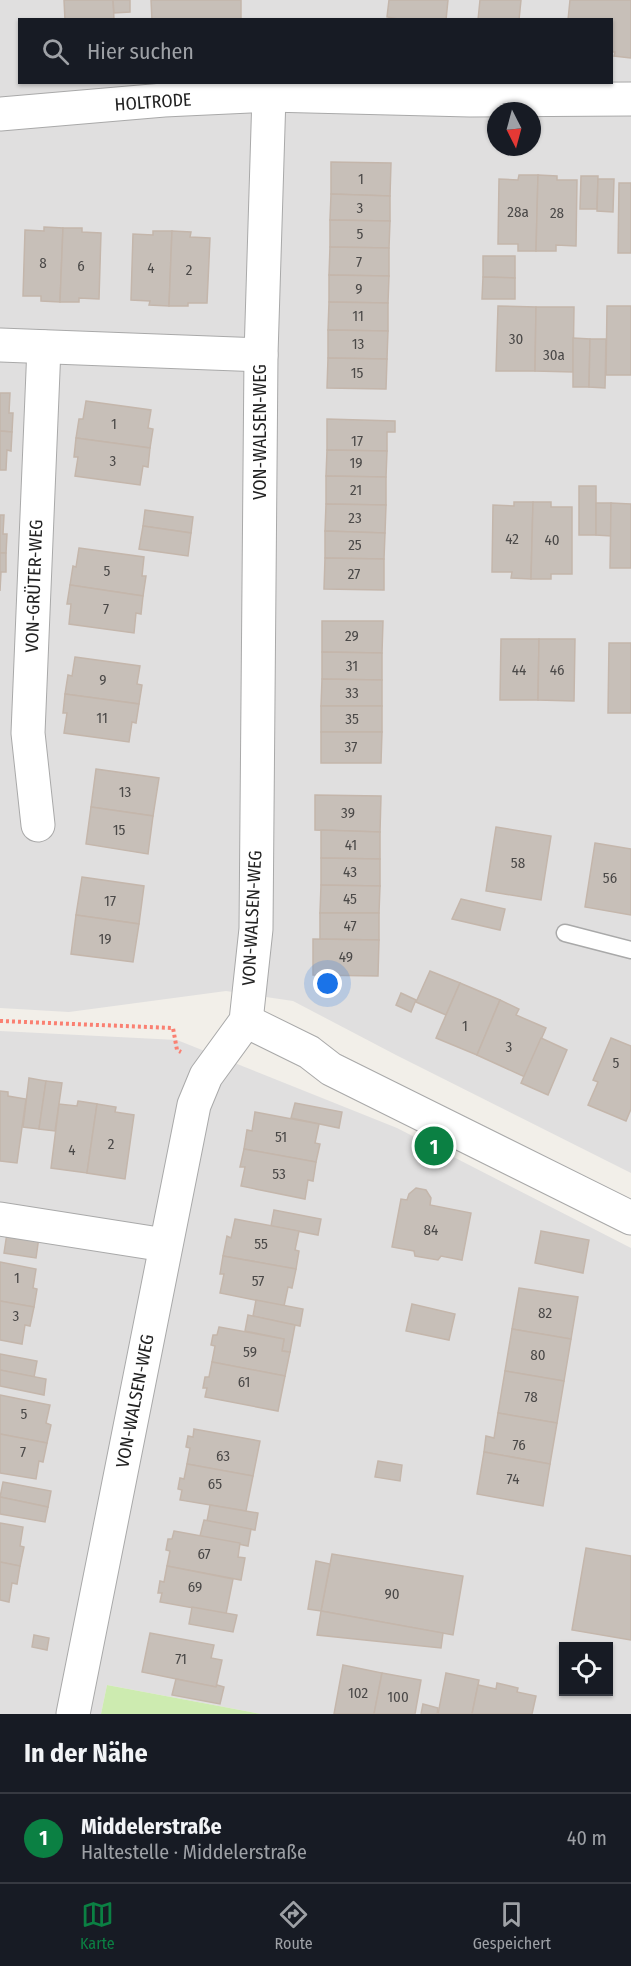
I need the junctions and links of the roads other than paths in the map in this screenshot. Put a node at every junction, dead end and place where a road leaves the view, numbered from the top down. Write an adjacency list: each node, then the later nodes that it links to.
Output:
1 (269, 95): 2 (street, HOLTRODE); 3 (street, HOLTRODE); 6 (street, VON-WALSEN-WEG)
2 (631, 99)
3 (0, 114)
4 (0, 345): 5 (street)
5 (44, 347): 6 (street); 7 (street, VON-GRÜTER-WEG)
6 (261, 355): 10 (street, VON-WALSEN-WEG)
7 (38, 825)
8 (565, 933): 9 (lane)
9 (631, 950)
10 (246, 1021): 11 (street); 13 (street, VON-WALSEN-WEG)
11 (631, 1218)
12 (0, 1219): 13 (street)
13 (165, 1245): 14 (street, VON-WALSEN-WEG)
14 (73, 1714)

